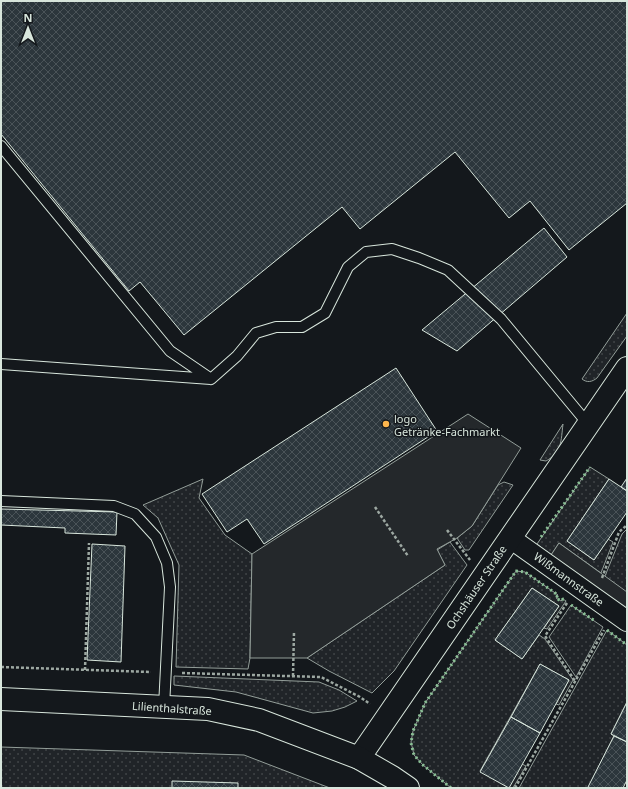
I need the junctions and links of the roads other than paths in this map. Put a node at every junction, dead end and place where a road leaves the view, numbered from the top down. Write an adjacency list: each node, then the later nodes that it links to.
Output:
1 (1, 146): 4 (lane)
2 (1, 364): 4 (lane)
3 (627, 368): 5 (street, Ochshäuser Straße)
4 (211, 379): 5 (lane)
5 (588, 424): 7 (street, Ochshäuser Straße)
6 (1, 500): 10 (lane)
7 (510, 538): 8 (street, Wißmannstraße); 11 (street, Ochshäuser Straße)
8 (621, 617)
9 (1, 699): 10 (street, Lilienthalstraße)
10 (164, 706): 11 (street, Lilienthalstraße)
11 (358, 758): 12 (street)
12 (396, 784)

